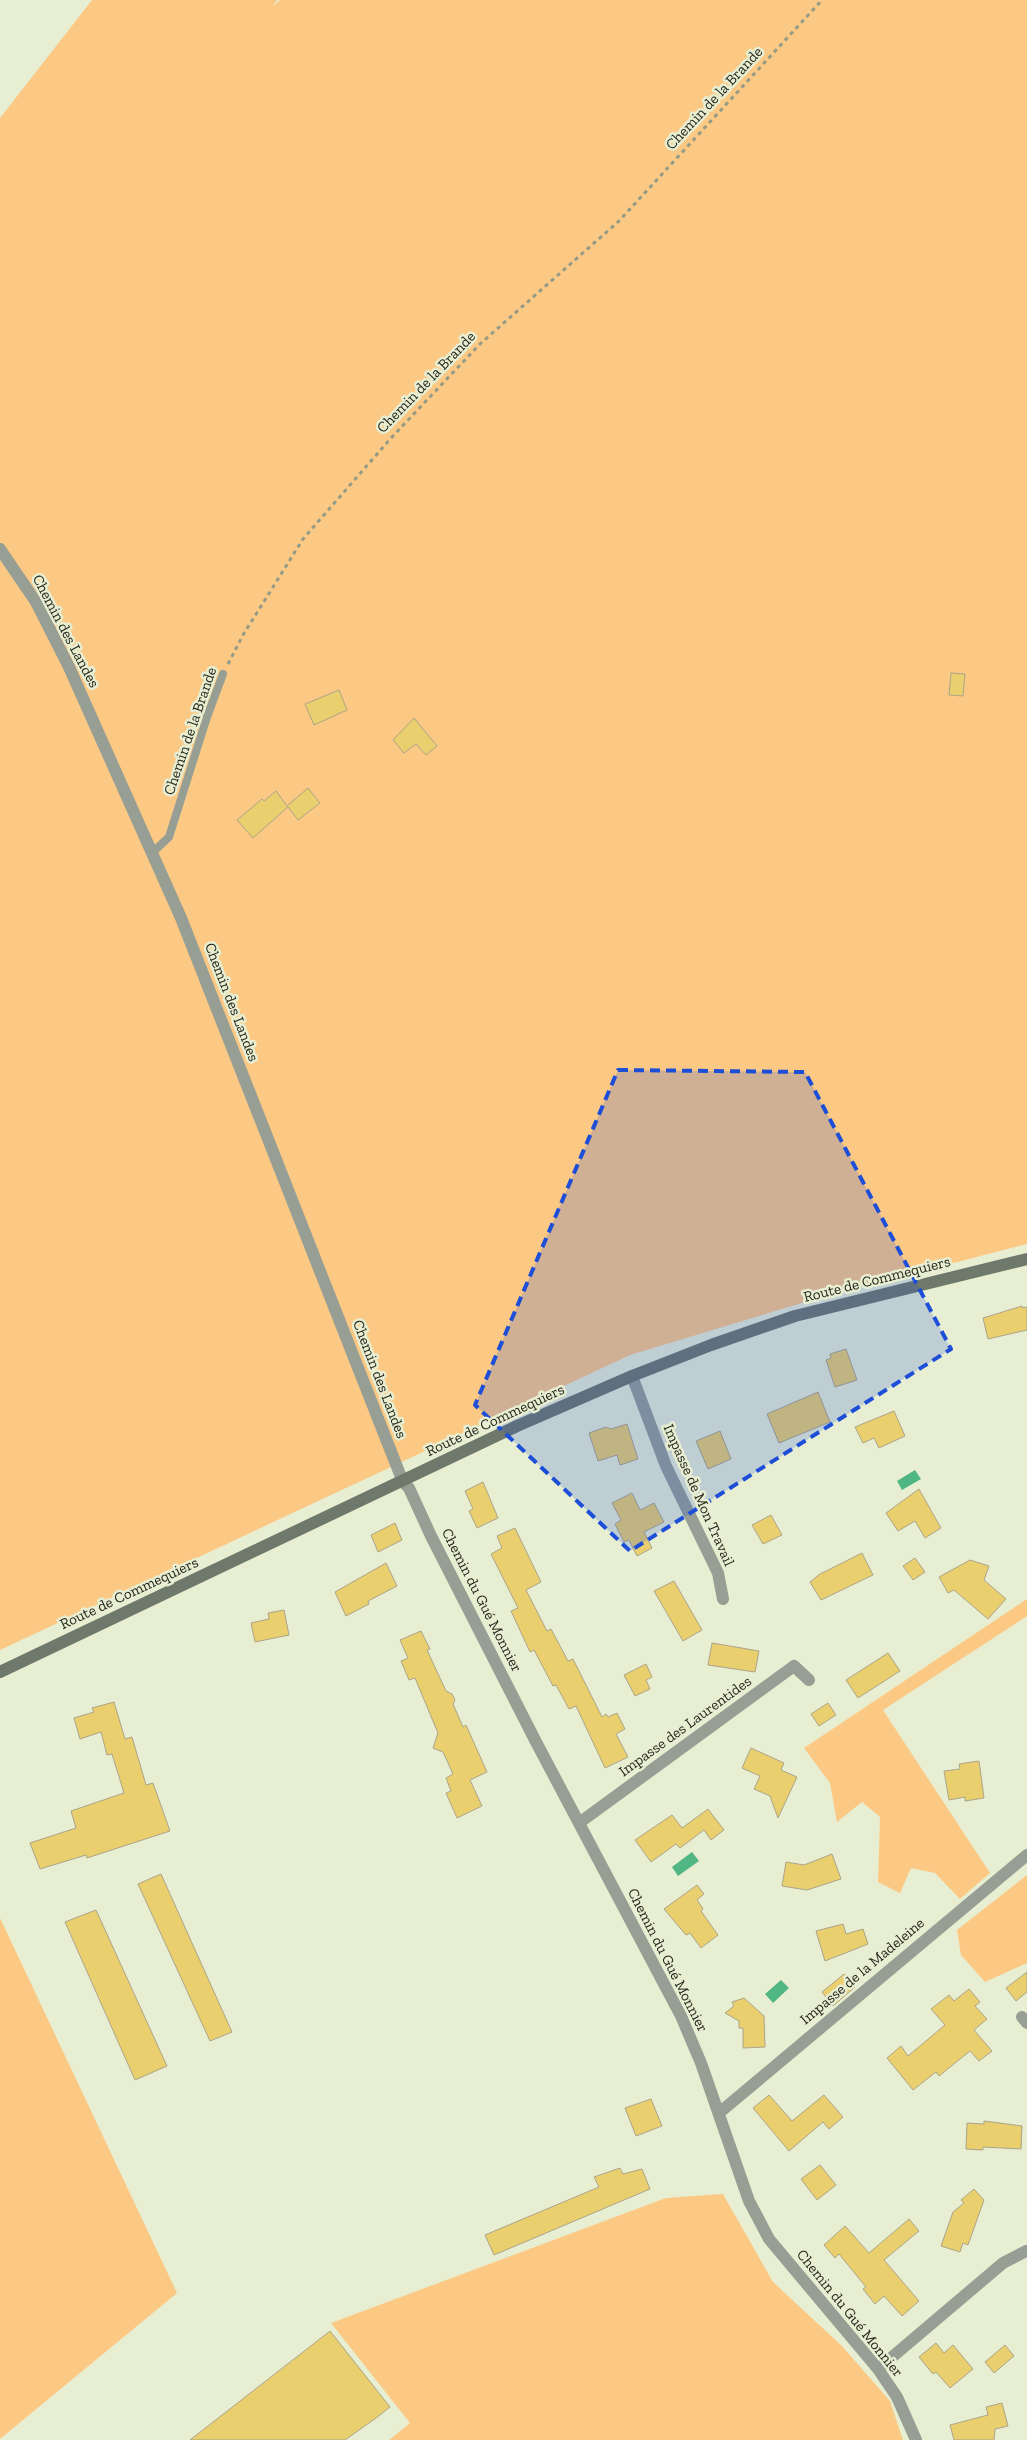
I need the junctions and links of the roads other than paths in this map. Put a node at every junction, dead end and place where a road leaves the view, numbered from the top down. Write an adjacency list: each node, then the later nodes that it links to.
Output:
1 (0, 549): 3 (street, Chemin des Landes)
2 (223, 674): 3 (lane, Chemin de la Brande)
3 (152, 853): 6 (street, Chemin des Landes)
4 (1027, 1259): 5 (street, Route de Commequiers)
5 (632, 1376): 6 (street, Route de Commequiers); 7 (street, Impasse de Mon Travail)
6 (403, 1482): 8 (street, Route de Commequiers); 10 (street, Chemin du Gué Monnier)
7 (723, 1599)
8 (0, 1672)
9 (808, 1680): 10 (street, Impasse des Laurentides)
10 (579, 1824): 12 (street, Chemin du Gué Monnier)
11 (1027, 1855): 12 (street, Impasse de la Madeleine)
12 (718, 2113): 14 (street, Chemin du Gué Monnier)
13 (1026, 2251): 14 (street)
14 (878, 2369): 15 (street, Chemin du Gué Monnier)
15 (916, 2440)

